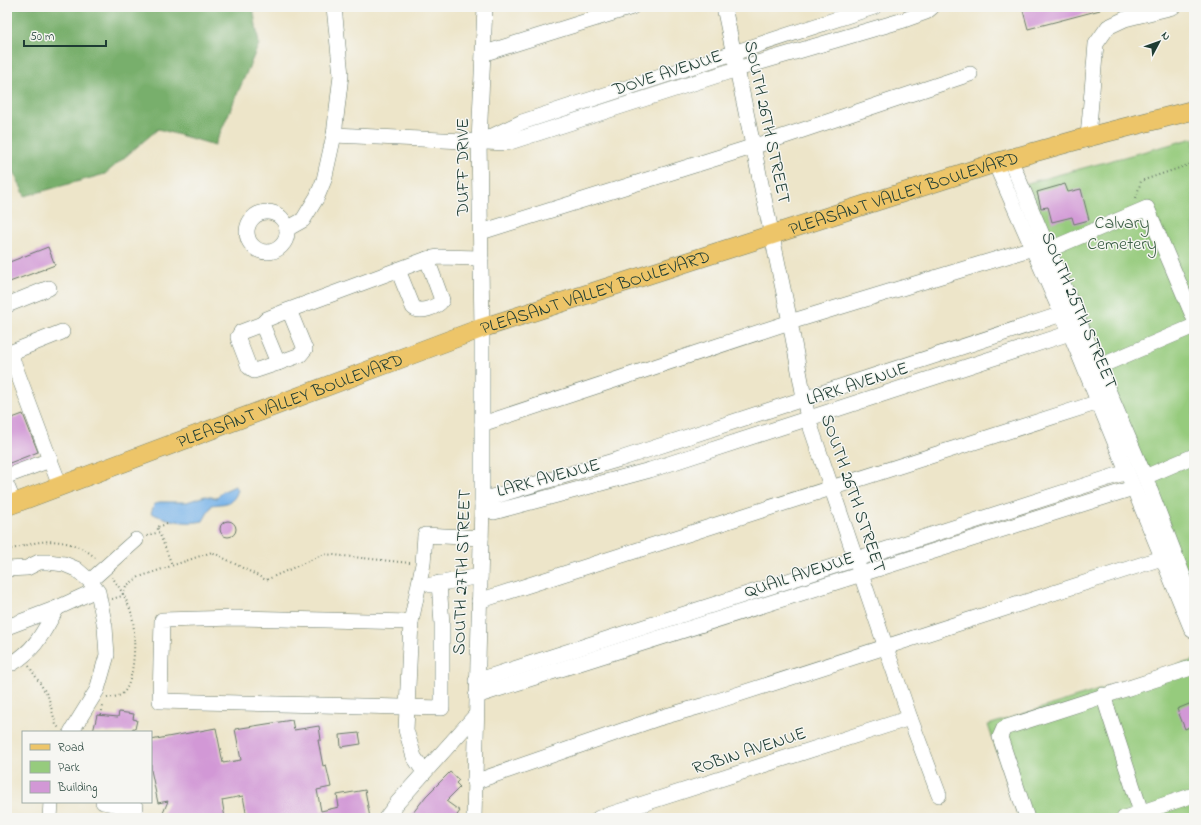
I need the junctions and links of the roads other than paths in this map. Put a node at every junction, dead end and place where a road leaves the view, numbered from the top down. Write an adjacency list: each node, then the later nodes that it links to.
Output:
1 (334, 7): 13 (street)
2 (485, 7): 9 (street, DUFF DRIVE)
3 (632, 7): 9 (street)
4 (724, 7): 8 (street, SOUTH 26TH STREET)
5 (874, 7): 8 (street, DOVE AVENUE)
6 (932, 7): 10 (street, DOVE AVENUE)
7 (1173, 7): 14 (street)
8 (734, 52): 10 (street, SOUTH 26TH STREET); 15 (street, DOVE AVENUE)
9 (484, 53): 15 (street, DUFF DRIVE)
10 (737, 69): 15 (street, DOVE AVENUE); 16 (street, SOUTH 26TH STREET)
11 (970, 74): 16 (street)
12 (1194, 110): 14 (main road, PLEASANT VALLEY BOULEVARD)
13 (334, 135): 15 (street, DOVE AVENUE); 18 (street)
14 (1088, 137): 17 (main road, PLEASANT VALLEY BOULEVARD)
15 (479, 142): 19 (street, DUFF DRIVE)
16 (755, 146): 19 (street); 20 (street, SOUTH 26TH STREET)
17 (1002, 161): 20 (main road, PLEASANT VALLEY BOULEVARD); 21 (street, SOUTH 25TH STREET); 22 (street)
18 (288, 229)
19 (481, 232): 23 (street, DUFF DRIVE)
20 (772, 234): 31 (street, SOUTH 26TH STREET); 34 (main road, PLEASANT VALLEY BOULEVARD)
21 (1033, 248): 29 (street, SOUTH 25TH STREET); 31 (street)
22 (1048, 250): 30 (street); 39 (street)
23 (481, 258): 24 (street); 34 (street, DUFF DRIVE)
24 (427, 259): 25 (street); 25 (street)
25 (398, 270): 28 (street)
26 (49, 288): 27 (street)
27 (7, 304)
28 (289, 310): 32 (street); 38 (street)
29 (1062, 314): 36 (street, SOUTH 25TH STREET); 40 (street, LARK AVENUE)
30 (1194, 318)
31 (790, 322): 40 (street, SOUTH 26TH STREET); 43 (street)
32 (262, 324): 38 (street); 38 (street)
33 (1194, 326): 39 (street)
34 (482, 328): 43 (street, SOUTH 27TH STREET); 49 (main road, PLEASANT VALLEY BOULEVARD)
35 (62, 332): 37 (street)
36 (1070, 333): 41 (street, SOUTH 25TH STREET); 42 (street, LARK AVENUE)
37 (9, 354): 45 (street)
38 (278, 363)
39 (1098, 367): 48 (street)
40 (804, 399): 42 (street, SOUTH 26TH STREET); 54 (street, LARK AVENUE)
41 (1099, 402): 46 (street, SOUTH 25TH STREET); 50 (street)
42 (808, 419): 50 (street, SOUTH 26TH STREET); 54 (street, LARK AVENUE)
43 (482, 424): 54 (street, SOUTH 27TH STREET)
44 (1194, 456): 48 (street)
45 (50, 460): 47 (street); 49 (street)
46 (1127, 472): 51 (street, SOUTH 25TH STREET); 52 (street, QUAIL AVENUE)
47 (7, 476)
48 (1144, 477): 68 (street)
49 (60, 486): 53 (main road, PLEASANT VALLEY BOULEVARD)
50 (831, 488): 61 (street, SOUTH 26TH STREET); 70 (street)
51 (1133, 488): 55 (street, QUAIL AVENUE); 60 (street, SOUTH 25TH STREET)
52 (1068, 491): 55 (street); 56 (street, QUAIL AVENUE)
53 (9, 498)
54 (482, 504): 57 (street, SOUTH 27TH STREET)
55 (1074, 507): 59 (street, QUAIL AVENUE)
56 (960, 525): 59 (street); 61 (street, QUAIL AVENUE)
57 (481, 538): 64 (street, SOUTH 27TH STREET); 67 (street)
58 (136, 540): 66 (street)
59 (966, 541): 63 (street, QUAIL AVENUE)
60 (1162, 558): 76 (street, SOUTH 25TH STREET); 77 (street)
61 (855, 559): 63 (street, SOUTH 26TH STREET); 69 (street, QUAIL AVENUE)
62 (7, 569): 66 (street)
63 (861, 574): 73 (street, QUAIL AVENUE); 77 (street, SOUTH 26TH STREET)
64 (480, 576): 65 (street); 70 (street, SOUTH 27TH STREET)
65 (439, 583): 67 (street); 83 (street)
66 (93, 585): 72 (street); 86 (street)
67 (418, 587): 74 (street)
68 (1191, 589): 71 (street)
69 (732, 598): 73 (street); 80 (street, QUAIL AVENUE)
70 (479, 601): 80 (street, SOUTH 27TH STREET)
71 (1194, 604)
72 (57, 608): 75 (street); 78 (street)
73 (737, 613): 81 (street, QUAIL AVENUE)
74 (410, 622): 83 (street); 83 (street)
75 (7, 627)
76 (1192, 630)
77 (886, 647): 85 (street, SOUTH 26TH STREET); 88 (street)
78 (7, 660)
79 (1194, 667): 82 (street)
80 (476, 681): 81 (street, SOUTH 27TH STREET)
81 (476, 696): 84 (street, SOUTH 27TH STREET)
82 (1103, 696): 93 (street); 99 (street)
83 (407, 707): 87 (street)
84 (475, 716): 87 (street); 88 (street, SOUTH 27TH STREET)
85 (910, 718): 89 (street, SOUTH 26TH STREET); 98 (street, ROBIN AVENUE)
86 (72, 731)
87 (424, 772): 96 (street)
88 (474, 782): 97 (street, SOUTH 27TH STREET)
89 (939, 795)
90 (1194, 795): 93 (street)
91 (51, 803): 94 (street)
92 (108, 803): 95 (street)
93 (1142, 815): 100 (street)
94 (50, 818)
95 (131, 818)
96 (386, 818)
97 (474, 818)
98 (599, 818)
99 (1027, 818)
100 (1124, 818)

